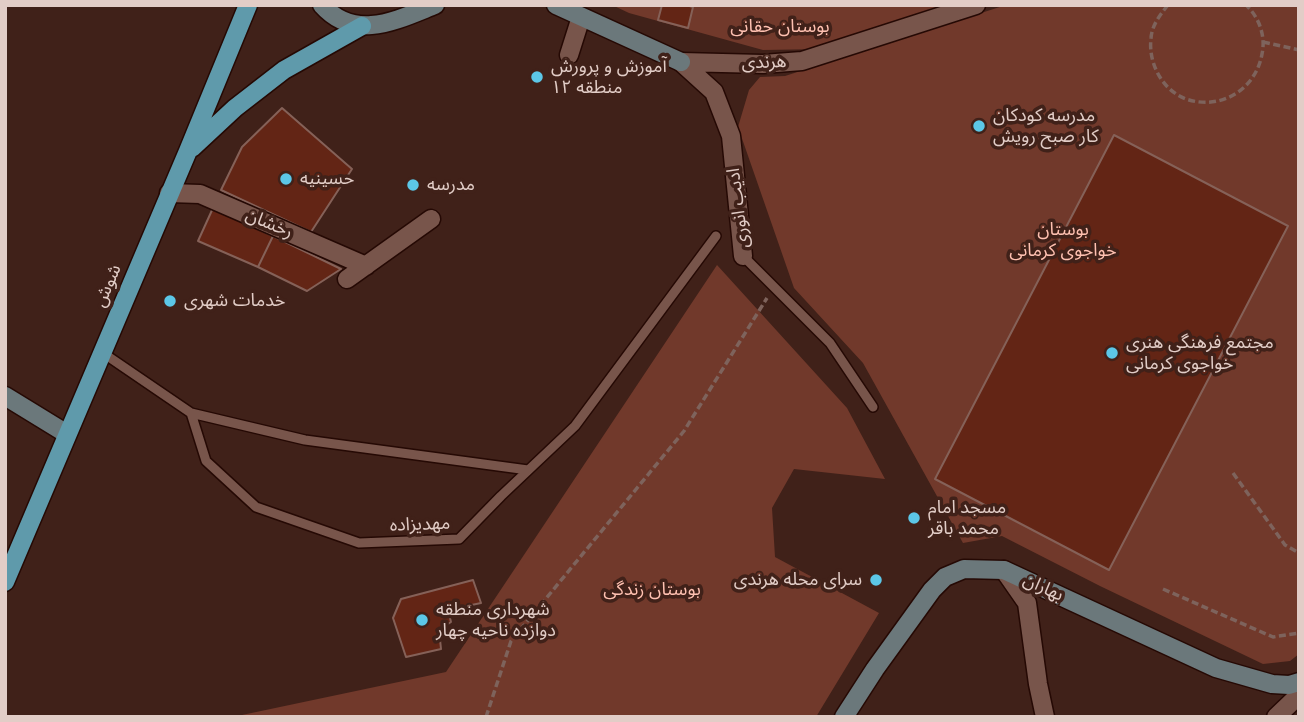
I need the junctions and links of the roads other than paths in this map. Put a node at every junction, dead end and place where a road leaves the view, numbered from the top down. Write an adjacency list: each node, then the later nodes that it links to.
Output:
1 (248, 5): 10 (main road, شوش)
2 (322, 5): 7 (street)
3 (435, 5): 7 (street)
4 (556, 5): 6 (street, هرندی)
5 (976, 5): 9 (street, هرندی)
6 (581, 17): 8 (street); 9 (street, هرندی)
7 (362, 26): 10 (main road)
8 (569, 55)
9 (681, 62): 14 (street, ادیب انوری)
10 (188, 151): 11 (main road, شوش)
11 (169, 193): 15 (street, رخشان); 17 (main road, شوش)
12 (430, 219): 15 (street)
13 (716, 236): 22 (lane, مهدیزاده)
14 (743, 256): 19 (lane, ادیب انوری)
15 (366, 266): 16 (street)
16 (347, 279)
17 (103, 353): 20 (lane); 21 (main road, شوش)
18 (5, 396): 21 (street)
19 (873, 407)
20 (191, 413): 22 (lane); 22 (lane, مهدیزاده)
21 (67, 434): 24 (main road, شوش)
22 (528, 470)
23 (1004, 569): 25 (street, بهاران); 27 (street, بهاران); 28 (street)
24 (5, 582)
25 (1299, 682)
26 (1299, 695): 29 (street)
27 (844, 717)
28 (1045, 717)
29 (1276, 717)

